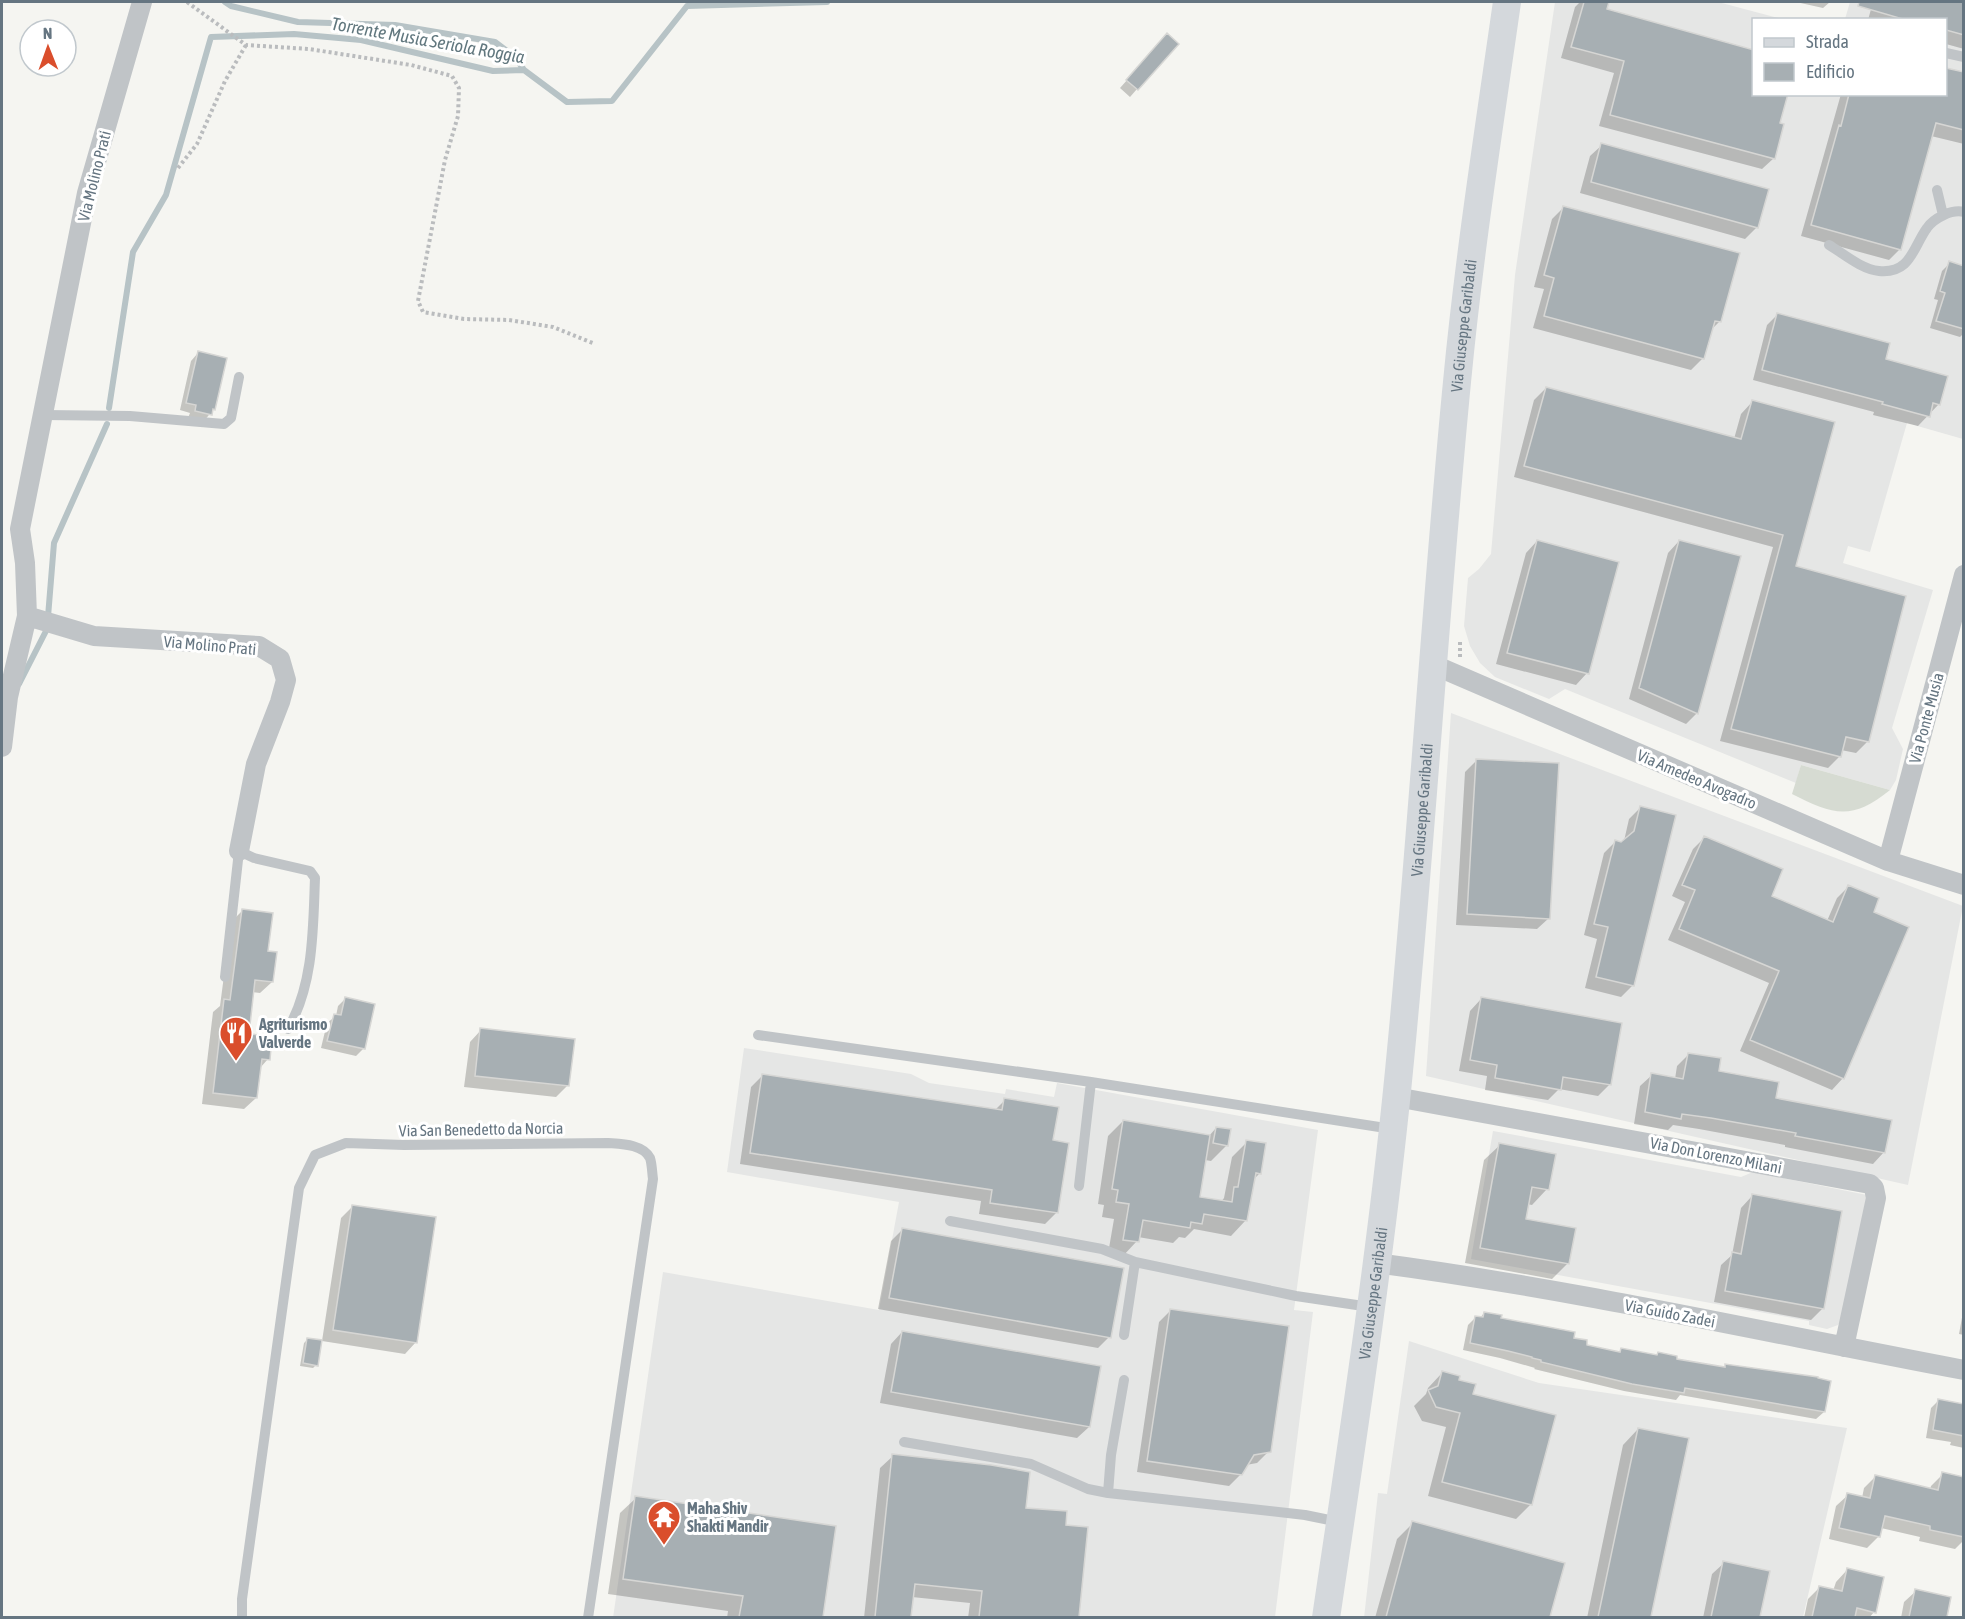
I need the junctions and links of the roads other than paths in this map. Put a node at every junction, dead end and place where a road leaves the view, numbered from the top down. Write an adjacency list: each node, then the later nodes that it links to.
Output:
1 (142, 2): 10 (street, Via Molino Prati)
2 (1507, 2): 14 (street, Via Giuseppe Garibaldi)
3 (1947, 53): 4 (lane)
4 (1964, 57)
5 (1936, 190): 7 (lane)
6 (1964, 212): 7 (lane)
7 (1943, 215): 8 (lane)
8 (1829, 245)
9 (239, 377): 10 (lane)
10 (45, 415): 11 (street, Via Molino Prati)
11 (11, 528): 13 (street, Via Molino Prati)
12 (1964, 575): 17 (street, Via Ponte Musia)
13 (27, 616): 15 (street); 16 (street, Via Molino Prati)
14 (1434, 666): 17 (street, Via Amedeo Avogadro); 23 (street, Via Giuseppe Garibaldi)
15 (2, 747)
16 (239, 851): 19 (lane); 20 (lane)
17 (1888, 861): 18 (street, Via Amedeo Avogadro)
18 (1964, 885)
19 (225, 977)
20 (288, 1029)
21 (758, 1035): 22 (lane)
22 (1091, 1082): 24 (lane); 25 (lane)
23 (1396, 1097): 24 (street, Via Giuseppe Garibaldi); 31 (street, Via Don Lorenzo Milani)
24 (1392, 1130): 28 (street, Via Giuseppe Garibaldi)
25 (1079, 1186)
26 (950, 1221): 27 (lane)
27 (1135, 1262): 29 (lane); 30 (lane)
28 (1376, 1263): 29 (street, Via Giuseppe Garibaldi); 31 (street, Via Guido Zadei)
29 (1370, 1307): 36 (street, Via Giuseppe Garibaldi)
30 (1124, 1335)
31 (1844, 1347): 32 (street, Via Guido Zadei)
32 (1964, 1370)
33 (1124, 1380): 35 (lane)
34 (904, 1442): 35 (lane)
35 (1108, 1493): 36 (lane)
36 (1340, 1522): 39 (street, Via Giuseppe Garibaldi)
37 (242, 1617): 38 (lane, Via San Benedetto da Norcia)
38 (588, 1617)
39 (1326, 1617)

